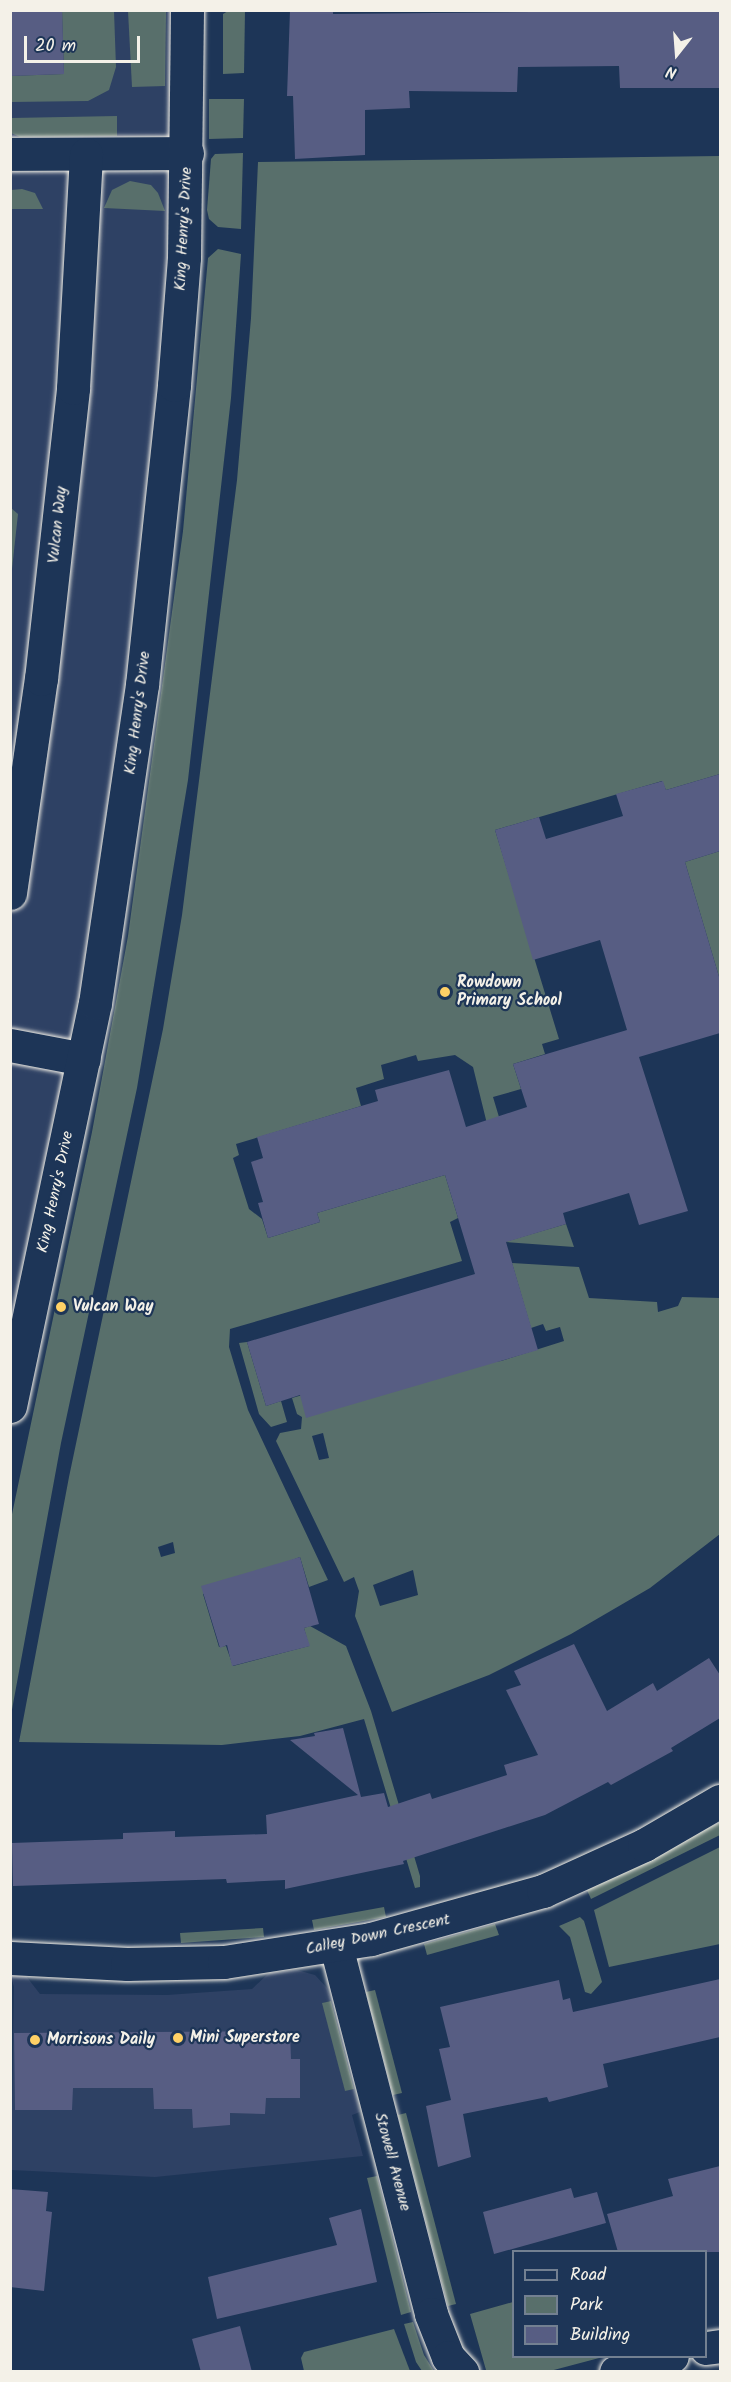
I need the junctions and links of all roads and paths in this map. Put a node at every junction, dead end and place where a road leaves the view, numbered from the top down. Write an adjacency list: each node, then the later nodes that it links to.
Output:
1 (187, 10): 2 (street, King Henry's Drive)
2 (187, 153): 4 (street); 7 (street, King Henry's Drive)
3 (10, 154): 4 (street)
4 (86, 154): 5 (street, Vulcan Way)
5 (10, 893)
6 (10, 1045): 7 (street)
7 (84, 1059): 8 (street, King Henry's Drive)
8 (10, 1406)
9 (720, 1801): 10 (street, Calley Down Crescent)
10 (336, 1946): 11 (street, Calley Down Crescent); 13 (street, Stowell Avenue)
11 (10, 1958)
12 (665, 2358): 14 (street)
13 (462, 2372)
14 (616, 2372)

